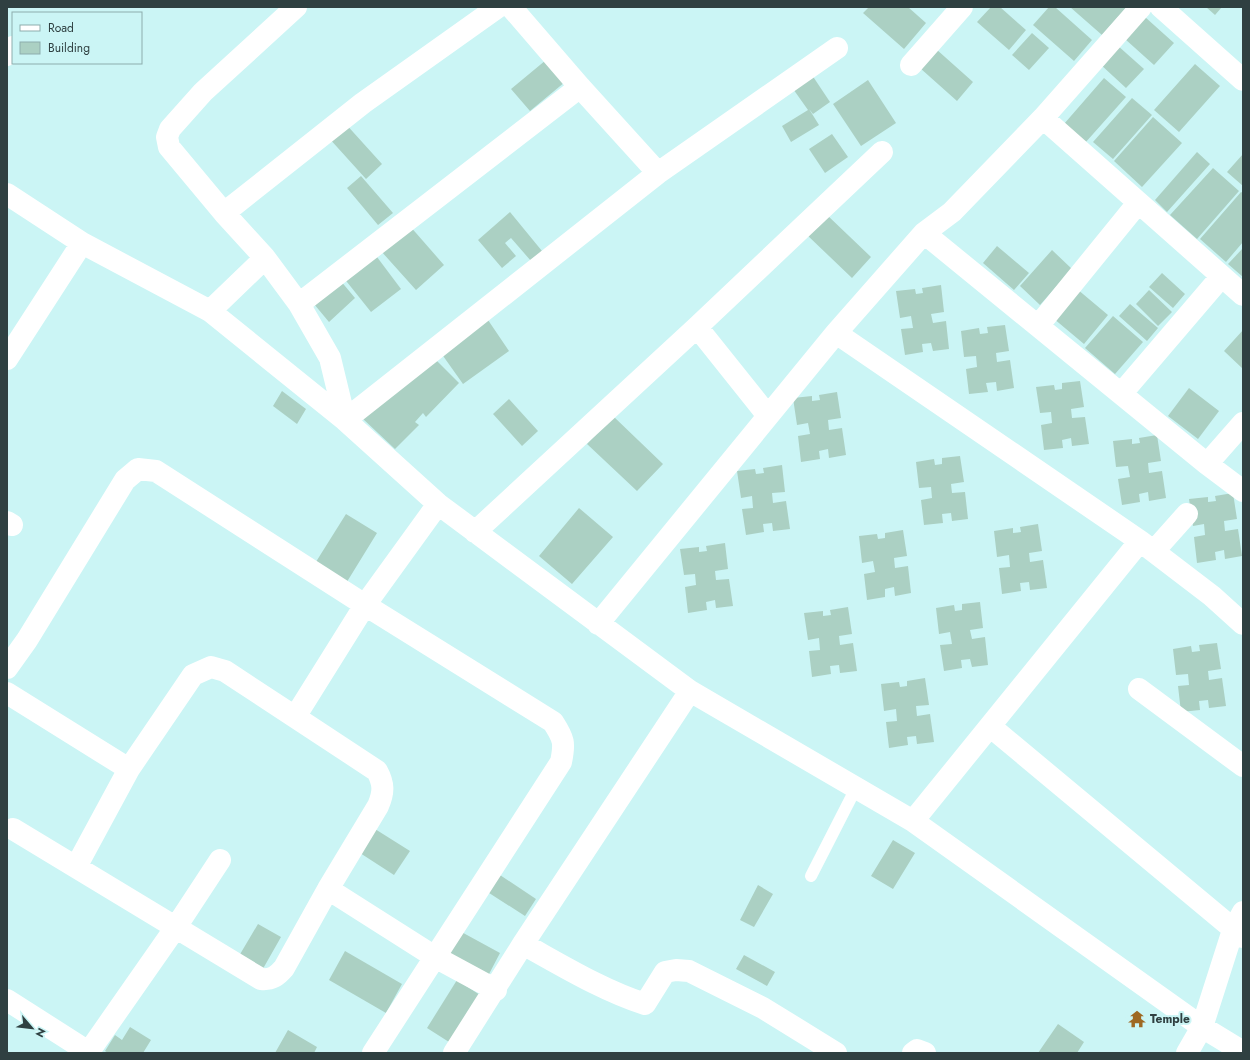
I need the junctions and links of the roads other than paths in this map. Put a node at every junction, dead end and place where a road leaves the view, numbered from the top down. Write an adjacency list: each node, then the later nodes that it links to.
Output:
1 (296, 7): 16 (street)
2 (498, 7): 16 (street)
3 (511, 7): 10 (street)
4 (962, 7): 8 (street)
5 (1141, 7): 11 (street)
6 (1163, 8): 9 (street)
7 (837, 48): 13 (street)
8 (911, 65)
9 (1243, 80)
10 (580, 87): 13 (street); 22 (street)
11 (1043, 118): 15 (street); 17 (street)
12 (882, 152): 25 (street)
13 (658, 173): 30 (street)
14 (7, 194): 18 (street)
15 (1138, 203): 20 (street); 24 (street)
16 (224, 212): 19 (street)
17 (924, 233): 24 (street); 26 (street)
18 (82, 243): 23 (street); 27 (street)
19 (265, 258): 22 (street); 23 (street)
20 (1221, 277): 21 (street); 28 (street)
21 (1243, 295)
22 (299, 304): 30 (street)
23 (210, 311): 30 (street)
24 (1038, 326): 28 (street)
25 (697, 327): 29 (street); 36 (street)
26 (836, 333): 29 (street); 37 (street)
27 (7, 360)
28 (1121, 394): 32 (street)
29 (768, 416): 39 (street)
30 (345, 420): 34 (street)
31 (1243, 423): 32 (street)
32 (1207, 464): 33 (street)
33 (1243, 491)
34 (438, 504): 36 (street); 38 (street)
35 (1187, 514): 37 (street)
36 (475, 532): 39 (street)
37 (1147, 546): 40 (street); 46 (street)
38 (365, 605): 41 (street); 45 (street); 59 (street)
39 (598, 624): 43 (street)
40 (1243, 624)
41 (7, 668)
42 (1139, 688): 47 (street)
43 (690, 691): 49 (street); 58 (street)
44 (7, 693): 48 (street)
45 (295, 717): 48 (street); 55 (street)
46 (991, 727): 50 (street); 56 (street)
47 (1243, 766)
48 (129, 769): 53 (street)
49 (856, 788): 50 (street); 54 (lane)
50 (914, 821): 62 (street)
51 (13, 829): 53 (street)
52 (220, 860): 57 (street)
53 (76, 868): 57 (street)
54 (811, 876)
55 (328, 889): 57 (street); 59 (street)
56 (1240, 926): 62 (street)
57 (176, 927): 64 (street)
58 (523, 944): 60 (street); 67 (street)
59 (435, 957): 60 (street); 65 (street)
60 (496, 990): 66 (street)
61 (7, 1000): 64 (street)
62 (1202, 1027): 63 (street); 70 (street)
63 (1243, 1052)
64 (89, 1053)
65 (373, 1053)
66 (454, 1053)
67 (836, 1053)
68 (913, 1053): 69 (street)
69 (925, 1053)
70 (1187, 1053)

